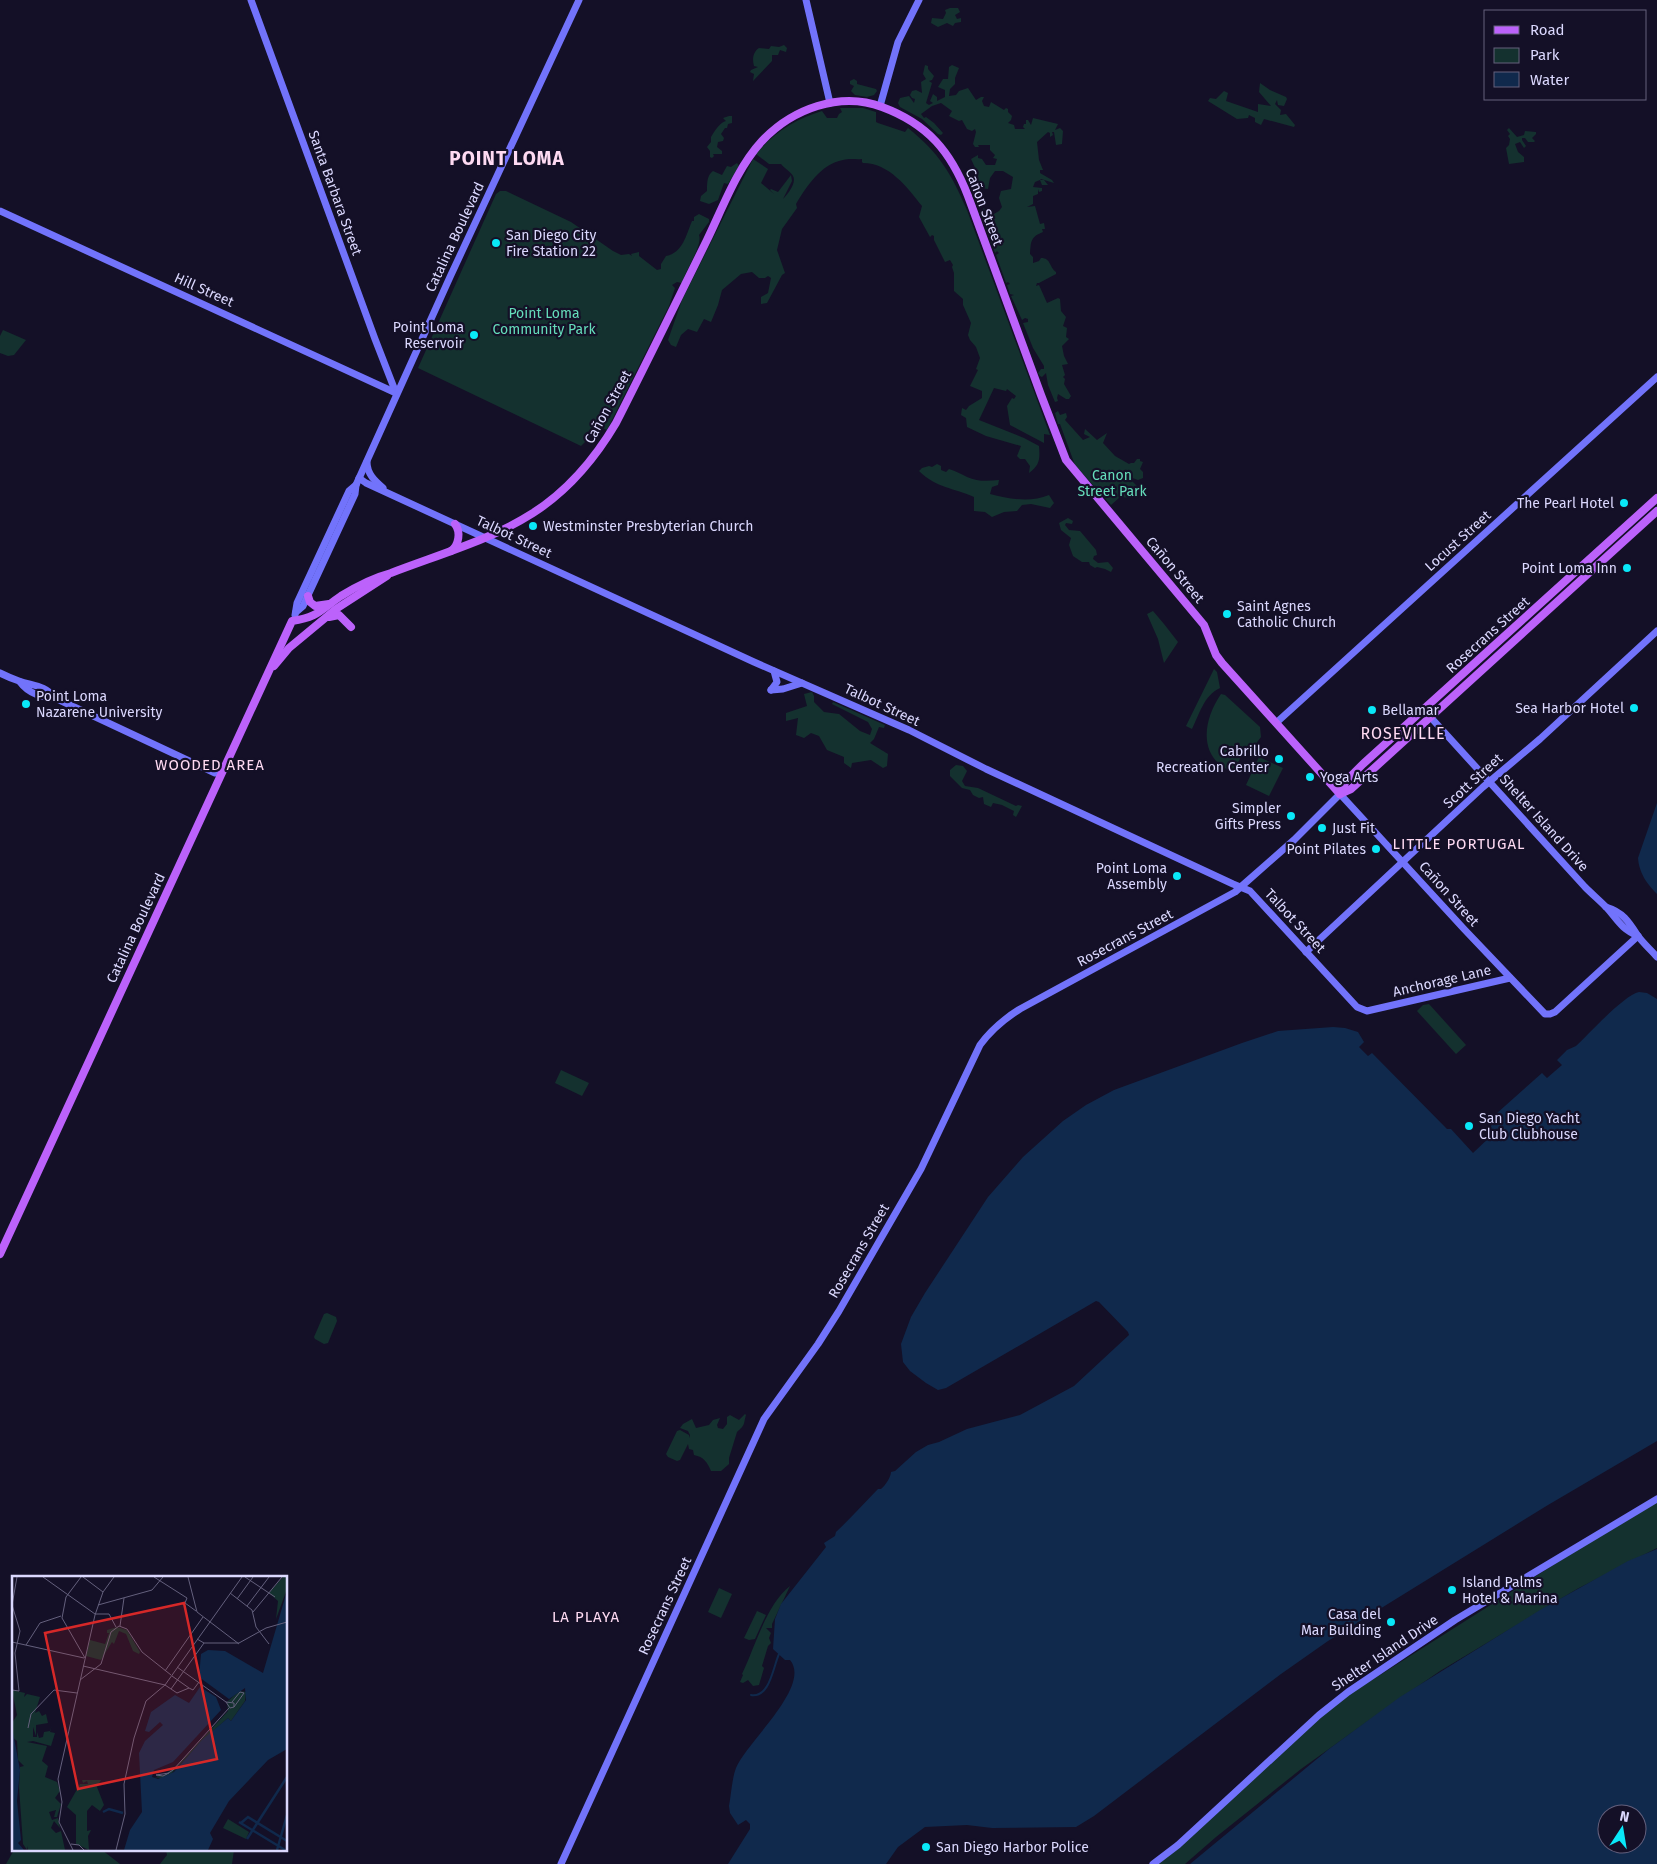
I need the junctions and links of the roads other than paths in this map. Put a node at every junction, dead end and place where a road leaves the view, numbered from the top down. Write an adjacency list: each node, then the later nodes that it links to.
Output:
1 (252, 0): 9 (street, Santa Barbara Street)
2 (579, 0): 9 (street, Catalina Boulevard)
3 (806, 0): 5 (street)
4 (919, 0): 6 (street)
5 (830, 103): 6 (main road, Cañon Street); 16 (main road, Cañon Street)
6 (880, 106): 32 (main road, Cañon Street)
7 (0, 211): 9 (street, Hill Street)
8 (1657, 377): 32 (street, Locust Street)
9 (396, 393): 10 (street, Catalina Boulevard)
10 (367, 459): 11 (street, Catalina Boulevard); 12 (street)
11 (358, 481): 12 (street, Talbot Street); 19 (street, Catalina Boulevard); 21 (street, Catalina Boulevard)
12 (389, 493): 15 (street, Talbot Street)
13 (1657, 498): 30 (main road, Rosecrans Street)
14 (1657, 511): 31 (main road, Rosecrans Street)
15 (455, 524): 16 (street, Talbot Street); 17 (main road)
16 (487, 538): 17 (main road, Cañon Street); 26 (street, Talbot Street)
17 (451, 551): 18 (main road, Cañon Street)
18 (391, 573): 20 (main road, Cañon Street); 22 (main road, Cañon Street)
19 (308, 596): 20 (main road); 21 (street, Catalina Boulevard)
20 (330, 604): 23 (main road, Cañon Street)
21 (296, 612): 23 (street, Catalina Boulevard)
22 (322, 620): 24 (main road); 28 (main road, Cañon Street)
23 (292, 621): 28 (main road, Catalina Boulevard)
24 (352, 627)
25 (1657, 631): 34 (street, Scott Street)
26 (774, 671): 29 (street, Talbot Street); 29 (street)
27 (0, 673): 33 (street)
28 (268, 674): 33 (main road, Catalina Boulevard)
29 (802, 683): 37 (street, Talbot Street)
30 (1424, 710): 31 (street, Shelter Island Drive); 35 (main road, Rosecrans Street)
31 (1430, 716): 34 (street, Shelter Island Drive); 35 (main road, Rosecrans Street)
32 (1276, 723): 35 (main road, Cañon Street)
33 (224, 769): 43 (main road, Catalina Boulevard)
34 (1490, 782): 36 (street, Scott Street); 38 (street, Shelter Island Drive)
35 (1340, 794): 36 (street, Cañon Street); 37 (street, Rosecrans Street)
36 (1403, 862): 39 (street, Scott Street); 41 (street, Cañon Street)
37 (1242, 888): 39 (street, Talbot Street); 45 (street, Rosecrans Street)
38 (1638, 936): 40 (street, Shelter Island Drive); 41 (street, Anchorage Lane)
39 (1306, 952): 42 (street, Talbot Street)
40 (1657, 957)
41 (1510, 978): 42 (street, Anchorage Lane)
42 (1357, 1007)
43 (0, 1254)
44 (1657, 1498): 46 (street, Shelter Island Drive)
45 (561, 1864)
46 (1153, 1864)

